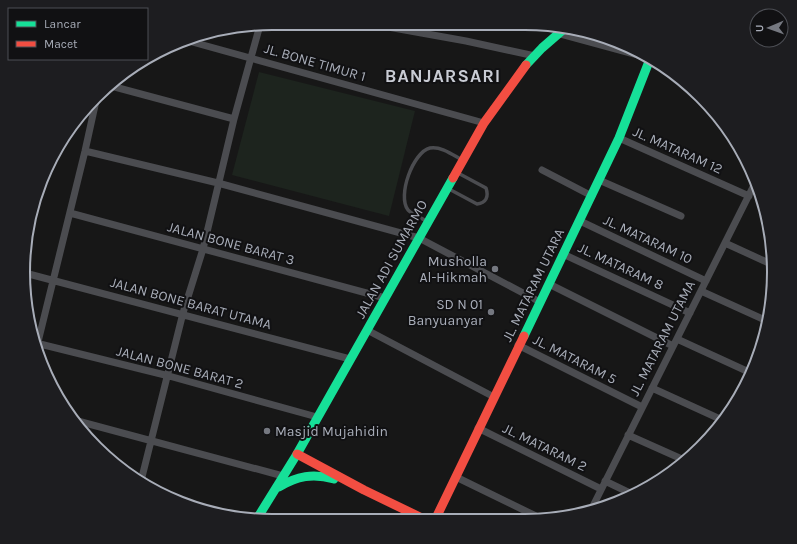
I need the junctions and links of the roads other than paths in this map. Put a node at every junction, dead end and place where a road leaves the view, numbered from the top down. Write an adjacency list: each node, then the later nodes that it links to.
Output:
1 (405, 30): 7 (street)
2 (258, 31): 8 (street)
3 (559, 32): 7 (street, JALAN ADI SUMARMO)
4 (582, 37): 6 (street)
5 (195, 43): 8 (street, JL. BONE TIMUR 1)
6 (623, 50)
7 (534, 56): 13 (street, JALAN ADI SUMARMO)
8 (250, 57): 12 (street); 13 (street, JL. BONE TIMUR 1)
9 (647, 63): 14 (street, JL. MATARAM UTARA)
10 (116, 87): 12 (street)
11 (95, 107): 15 (street)
12 (234, 119): 20 (street)
13 (484, 123): 16 (street, JALAN ADI SUMARMO)
14 (619, 138): 19 (street, JL. MATARAM UTARA); 24 (street, JL. MATARAM 12)
15 (85, 151): 20 (street); 25 (street)
16 (462, 160): 18 (street, JALAN ADI SUMARMO); 28 (lane)
17 (542, 170): 23 (street)
18 (456, 172): 21 (street, JALAN ADI SUMARMO); 21 (lane)
19 (599, 180): 23 (street, JL. MATARAM UTARA); 26 (street)
20 (218, 183): 29 (street); 31 (street)
21 (446, 188): 28 (street, JALAN ADI SUMARMO)
22 (752, 189): 24 (street, JL. MATARAM UTAMA)
23 (592, 196): 27 (street, JL. MATARAM UTARA)
24 (749, 196): 30 (street, JL. MATARAM UTAMA)
25 (70, 213): 31 (street, JALAN BONE BARAT 3); 35 (street)
26 (681, 216)
27 (580, 221): 32 (street, JL. MATARAM UTARA); 36 (street, JL. MATARAM 10)
28 (428, 222): 29 (street, JALAN ADI SUMARMO)
29 (419, 238): 39 (street, JALAN ADI SUMARMO); 40 (street)
30 (725, 243): 33 (street); 36 (street, JL. MATARAM UTAMA)
31 (203, 249): 39 (street, JALAN BONE BARAT 3); 41 (street)
32 (563, 254): 37 (street, JL. MATARAM UTARA); 42 (street, JL. MATARAM 8)
33 (766, 262)
34 (30, 274): 35 (street, JALAN BONE BARAT UTAMA)
35 (53, 281): 41 (street, JALAN BONE BARAT UTAMA); 45 (street)
36 (706, 281): 38 (street, JL. MATARAM UTAMA)
37 (549, 284): 40 (street, JL. MATARAM UTARA); 49 (street)
38 (701, 290): 42 (street, JL. MATARAM UTAMA); 43 (street)
39 (385, 298): 44 (street, JALAN ADI SUMARMO)
40 (540, 302): 48 (street, JL. MATARAM UTARA)
41 (183, 313): 50 (street, JALAN BONE BARAT UTAMA); 52 (street)
42 (690, 313): 46 (street, JL. MATARAM UTAMA)
43 (762, 319)
44 (367, 330): 50 (street, JALAN ADI SUMARMO); 54 (street)
45 (39, 337)
46 (677, 339): 49 (street, JL. MATARAM UTAMA); 51 (street)
47 (41, 345): 52 (street, JALAN BONE BARAT 2)
48 (518, 345): 54 (street, JL. MATARAM UTARA); 55 (street, JL. MATARAM 5)
49 (673, 346): 53 (street, JL. MATARAM UTAMA)
50 (350, 359): 56 (street, JALAN ADI SUMARMO)
51 (746, 371)
52 (169, 376): 56 (street, JALAN BONE BARAT 2); 61 (street)
53 (652, 388): 55 (street, JL. MATARAM UTAMA); 57 (street)
54 (494, 396): 59 (street, JL. MATARAM UTARA)
55 (642, 407): 60 (street, JL. MATARAM UTAMA)
56 (317, 417): 62 (street, JALAN ADI SUMARMO)
57 (718, 418)
58 (83, 422): 61 (street)
59 (478, 428): 66 (street, JL. MATARAM UTARA); 68 (street, JL. MATARAM 2)
60 (628, 435): 63 (street); 67 (street, JL. MATARAM UTAMA)
61 (152, 441): 64 (street); 65 (street)
62 (297, 454): 65 (street, JALAN ADI SUMARMO); 69 (street)
63 (680, 458)
64 (142, 476)
65 (283, 476): 70 (street, JALAN ADI SUMARMO)
66 (456, 477): 75 (street, JL. MATARAM UTARA); 76 (street)
67 (605, 481): 68 (street, JL. MATARAM UTAMA); 71 (street)
68 (601, 489): 72 (street, JL. MATARAM UTAMA)
69 (364, 490): 70 (street); 74 (street)
70 (274, 491): 73 (street, JALAN ADI SUMARMO)
71 (627, 492)
72 (594, 504)
73 (260, 513)
74 (414, 514)
75 (438, 514)
76 (531, 514)

